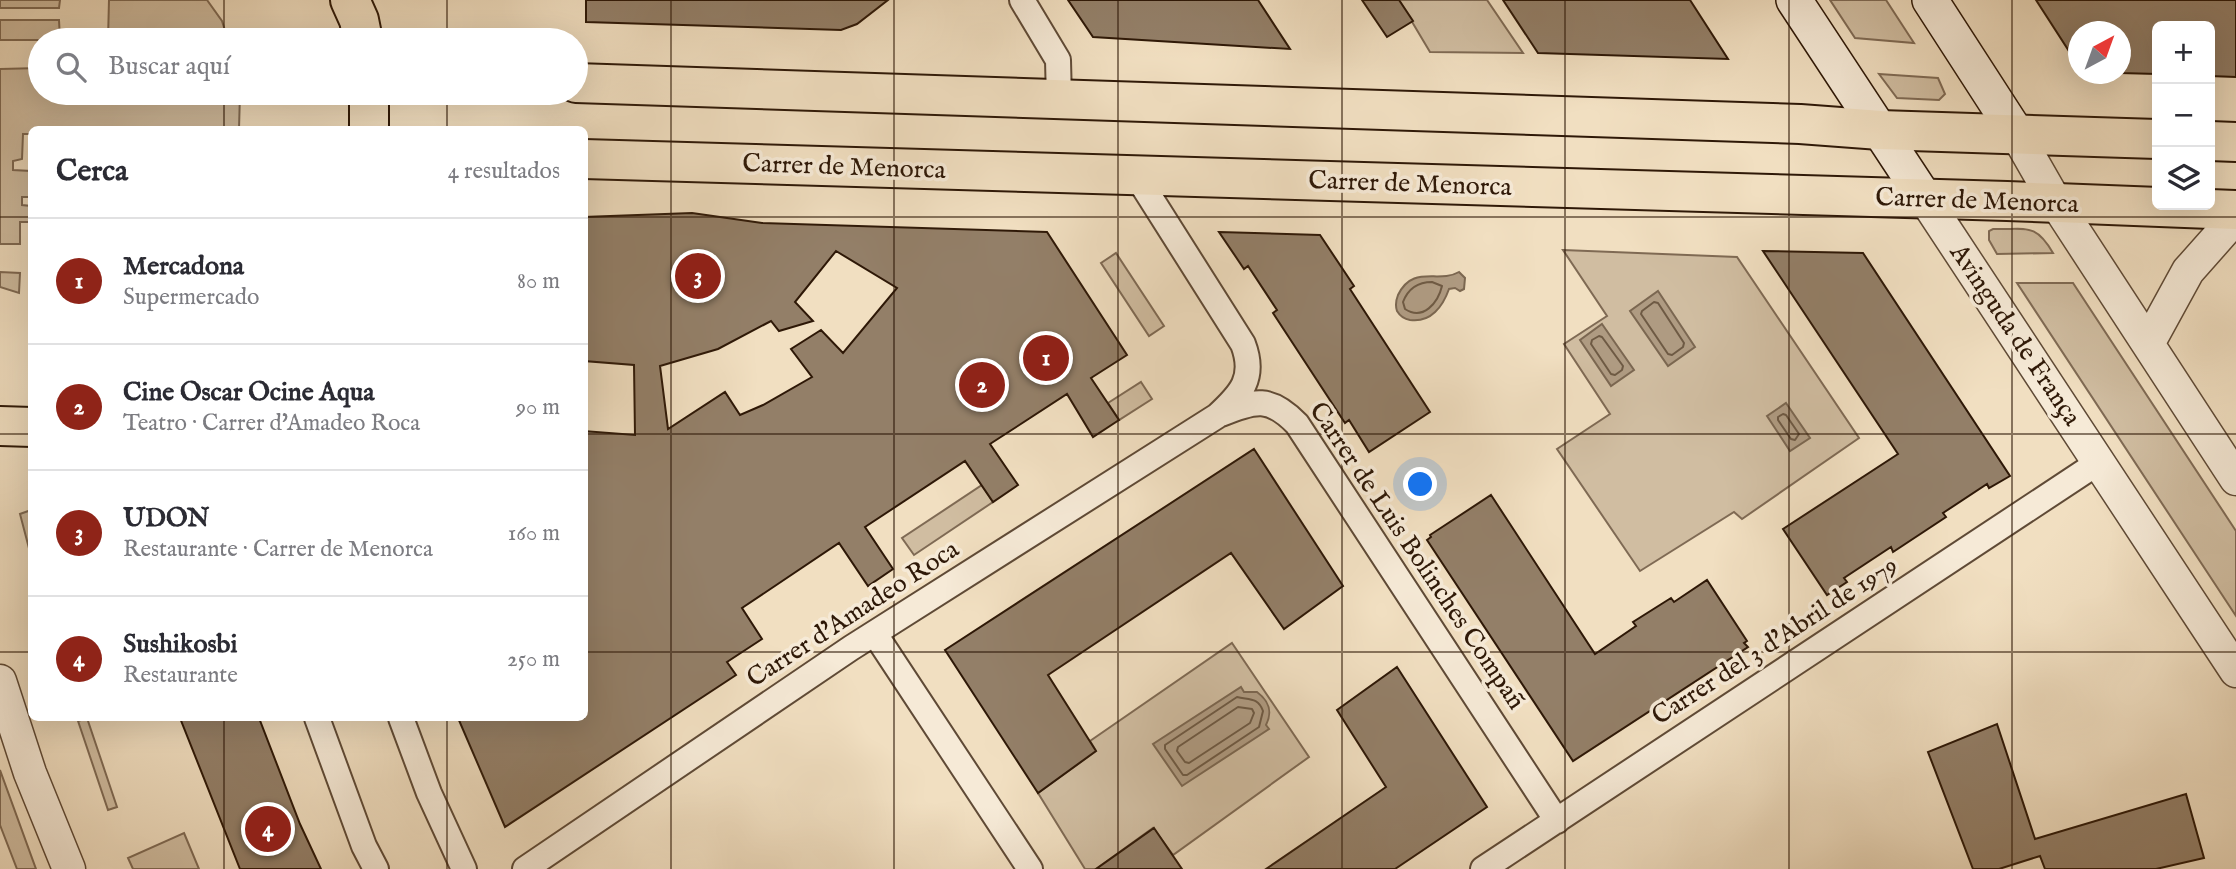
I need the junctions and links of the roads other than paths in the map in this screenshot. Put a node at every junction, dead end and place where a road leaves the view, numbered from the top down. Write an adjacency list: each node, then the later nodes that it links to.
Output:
1 (350, 0): 5 (main road)
2 (1022, 0): 7 (street)
3 (1794, 0): 10 (main road, Avinguda de França)
4 (1930, 0): 11 (main road)
5 (361, 28)
6 (588, 83): 7 (main road)
7 (1059, 100): 10 (main road)
8 (369, 105): 9 (main road)
9 (369, 126)
10 (1880, 130): 11 (main road); 17 (main road, Avinguda de França)
11 (2016, 132): 12 (main road); 18 (street)
12 (2152, 139)
13 (2215, 141): 14 (main road)
14 (2236, 142)
15 (588, 159): 16 (main road, Carrer de Menorca)
16 (1136, 175): 17 (main road, Carrer de Menorca); 22 (street)
17 (1925, 199): 18 (main road, Carrer de Menorca); 25 (street, Avinguda de França)
18 (2056, 203): 19 (main road, Carrer de Menorca); 21 (street)
19 (2236, 210)
20 (2236, 217): 21 (street)
21 (2148, 344): 26 (street)
22 (1217, 416): 27 (street, Carrer d'Amadeo Roca); 32 (street, Carrer de Luis Bolinches Compañ)
23 (0, 426): 24 (main road)
24 (28, 428)
25 (2099, 462): 28 (street, Avinguda de França); 32 (street, Carrer del 3 d'Abril de 1979)
26 (2236, 479)
27 (875, 634): 36 (street, Carrer d'Amadeo Roca); 37 (street)
28 (2236, 671)
29 (0, 681): 33 (street)
30 (318, 721): 34 (street)
31 (402, 721): 35 (street)
32 (1557, 821): 38 (street, Carrer del 3 d'Abril de 1979)
33 (69, 869)
34 (376, 869)
35 (464, 869)
36 (525, 869)
37 (1030, 869)
38 (1482, 869)

